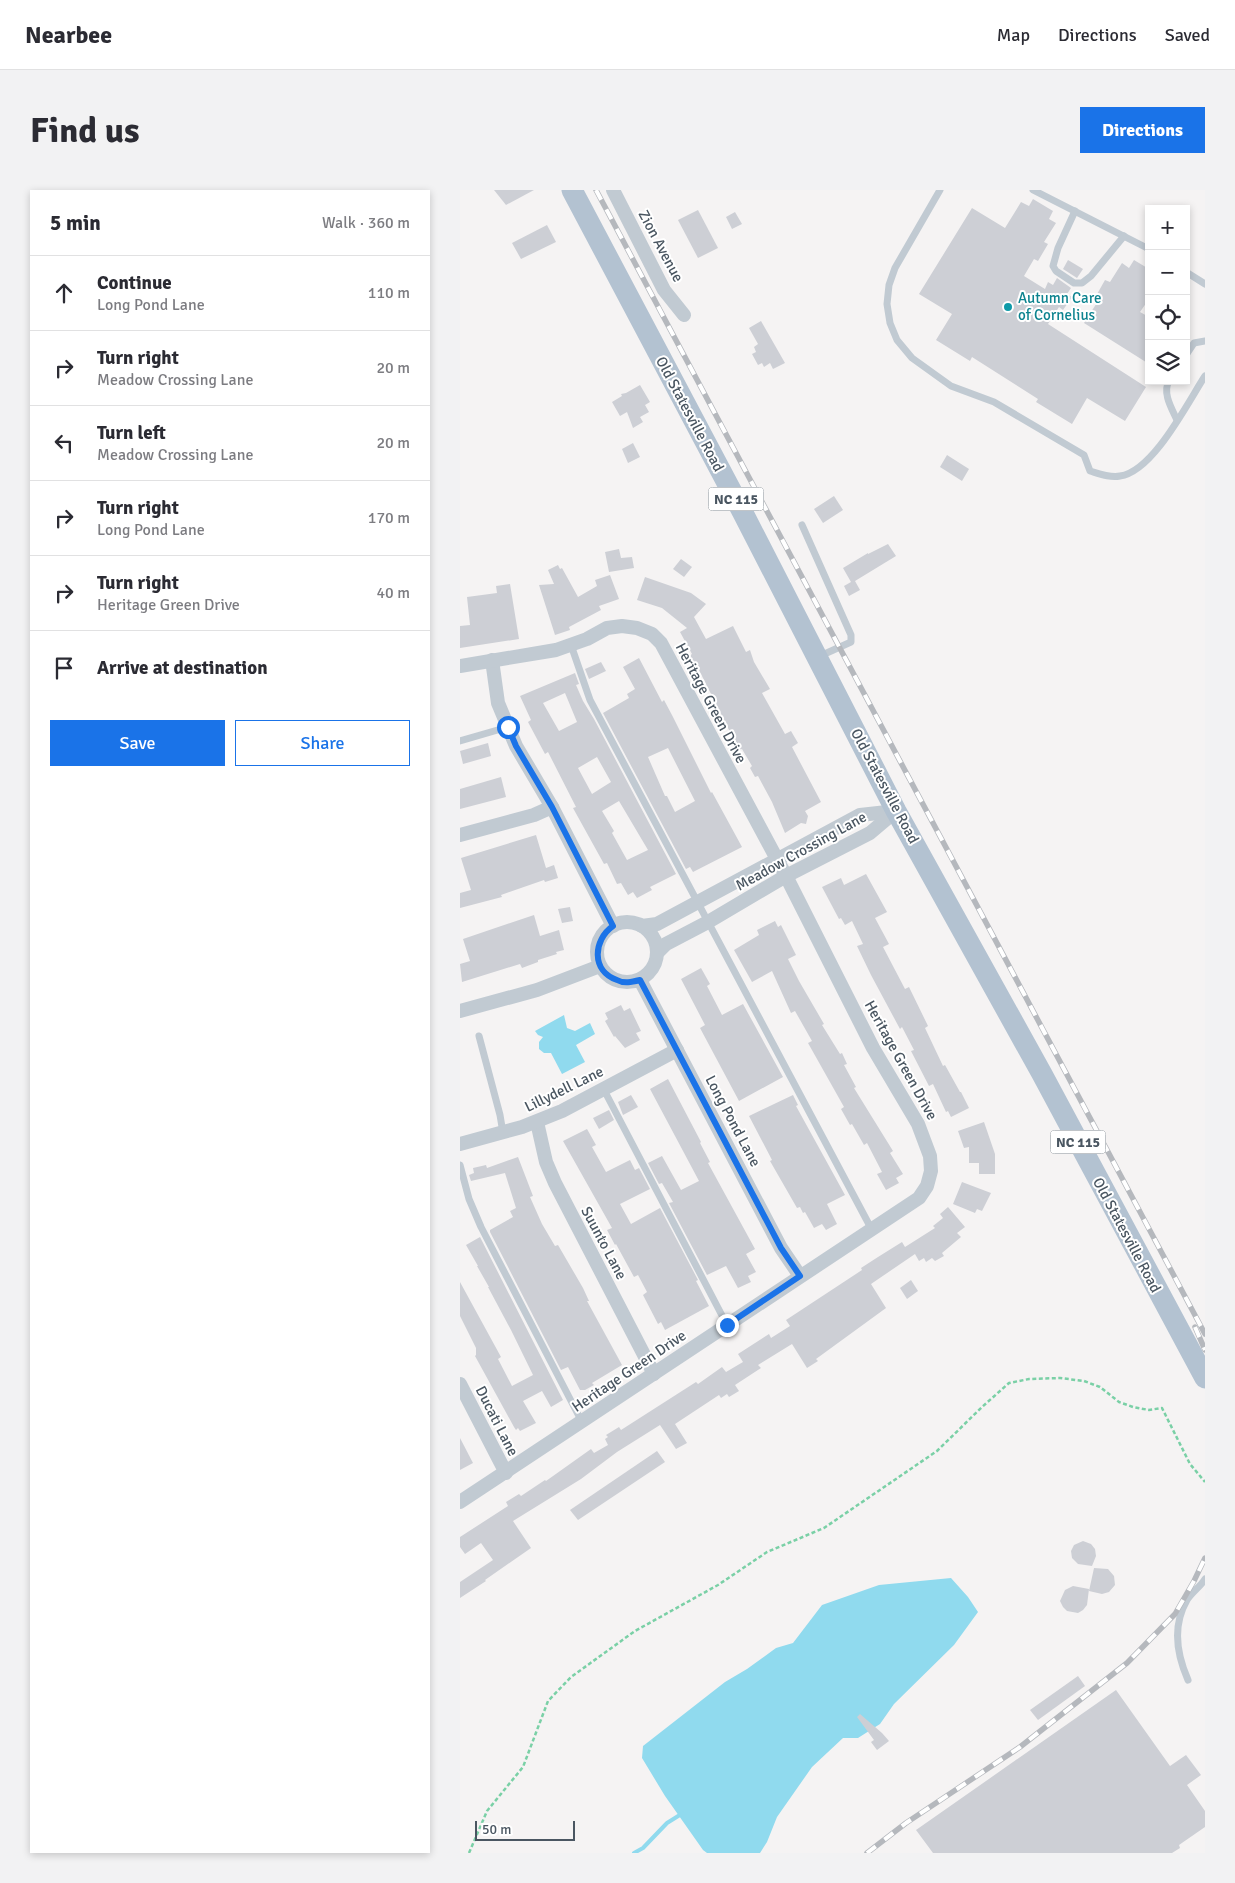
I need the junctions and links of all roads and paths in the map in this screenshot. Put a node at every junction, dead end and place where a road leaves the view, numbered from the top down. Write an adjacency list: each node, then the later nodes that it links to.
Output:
1 (572, 190): 18 (main road, Old Statesville Road / NC 115)
2 (613, 190): 10 (street, Zion Avenue)
3 (940, 190): 15 (lane)
4 (1033, 190): 5 (lane)
5 (1075, 211): 6 (lane); 6 (lane)
6 (1124, 236): 7 (lane)
7 (1145, 247)
8 (1190, 275): 9 (lane)
9 (1205, 284)
10 (684, 315)
11 (1205, 341): 12 (lane)
12 (1190, 349)
13 (1205, 376): 15 (lane)
14 (1167, 385): 15 (lane)
15 (1177, 420)
16 (802, 525): 18 (lane)
17 (571, 646): 19 (street, Heritage Green Drive); 26 (street, Heritage Green Drive); 28 (lane)
18 (818, 657): 24 (main road, Old Statesville Road / NC 115)
19 (492, 660): 20 (street, Heritage Green Drive); 21 (street)
20 (460, 666)
21 (508, 727): 22 (lane); 23 (street)
22 (460, 741)
23 (552, 807): 25 (street); 30 (street)
24 (896, 811): 26 (street, Meadow Crossing Lane); 27 (street, Meadow Crossing Lane); 47 (main road, Old Statesville Road / NC 115)
25 (460, 835)
26 (777, 860): 27 (street, Heritage Green Drive); 28 (street, Meadow Crossing Lane)
27 (786, 876): 29 (street, Meadow Crossing Lane); 43 (street, Heritage Green Drive)
28 (697, 903): 29 (lane); 31 (street, Meadow Crossing Lane)
29 (708, 922): 32 (street, Meadow Crossing Lane); 43 (lane)
30 (613, 926): 31 (street, Meadow Crossing Lane); 33 (street)
31 (642, 926): 32 (street)
32 (657, 953): 34 (street, Meadow Crossing Lane)
33 (600, 966): 34 (street); 35 (street)
34 (640, 980): 37 (street, Long Pond Lane)
35 (460, 1011)
36 (479, 1036): 40 (lane)
37 (677, 1050): 38 (street, Lillydell Lane); 44 (street, Long Pond Lane)
38 (603, 1088): 39 (street, Lillydell Lane); 45 (lane)
39 (537, 1122): 40 (street, Lillydell Lane); 46 (street, Suunto Lane)
40 (503, 1133): 41 (street, Lillydell Lane)
41 (460, 1144)
42 (460, 1165): 49 (lane)
43 (872, 1230): 44 (street, Heritage Green Drive)
44 (800, 1276): 45 (street, Heritage Green Drive)
45 (727, 1325): 46 (street, Heritage Green Drive)
46 (654, 1374): 49 (street, Heritage Green Drive)
47 (1205, 1378)
48 (460, 1384): 50 (street, Ducati Lane)
49 (582, 1422): 50 (street, Heritage Green Drive)
50 (506, 1473): 52 (street, Heritage Green Drive)
51 (1205, 1482): 55 (path)
52 (460, 1502)
53 (1205, 1579): 54 (lane)
54 (1188, 1680)
55 (469, 1853)

